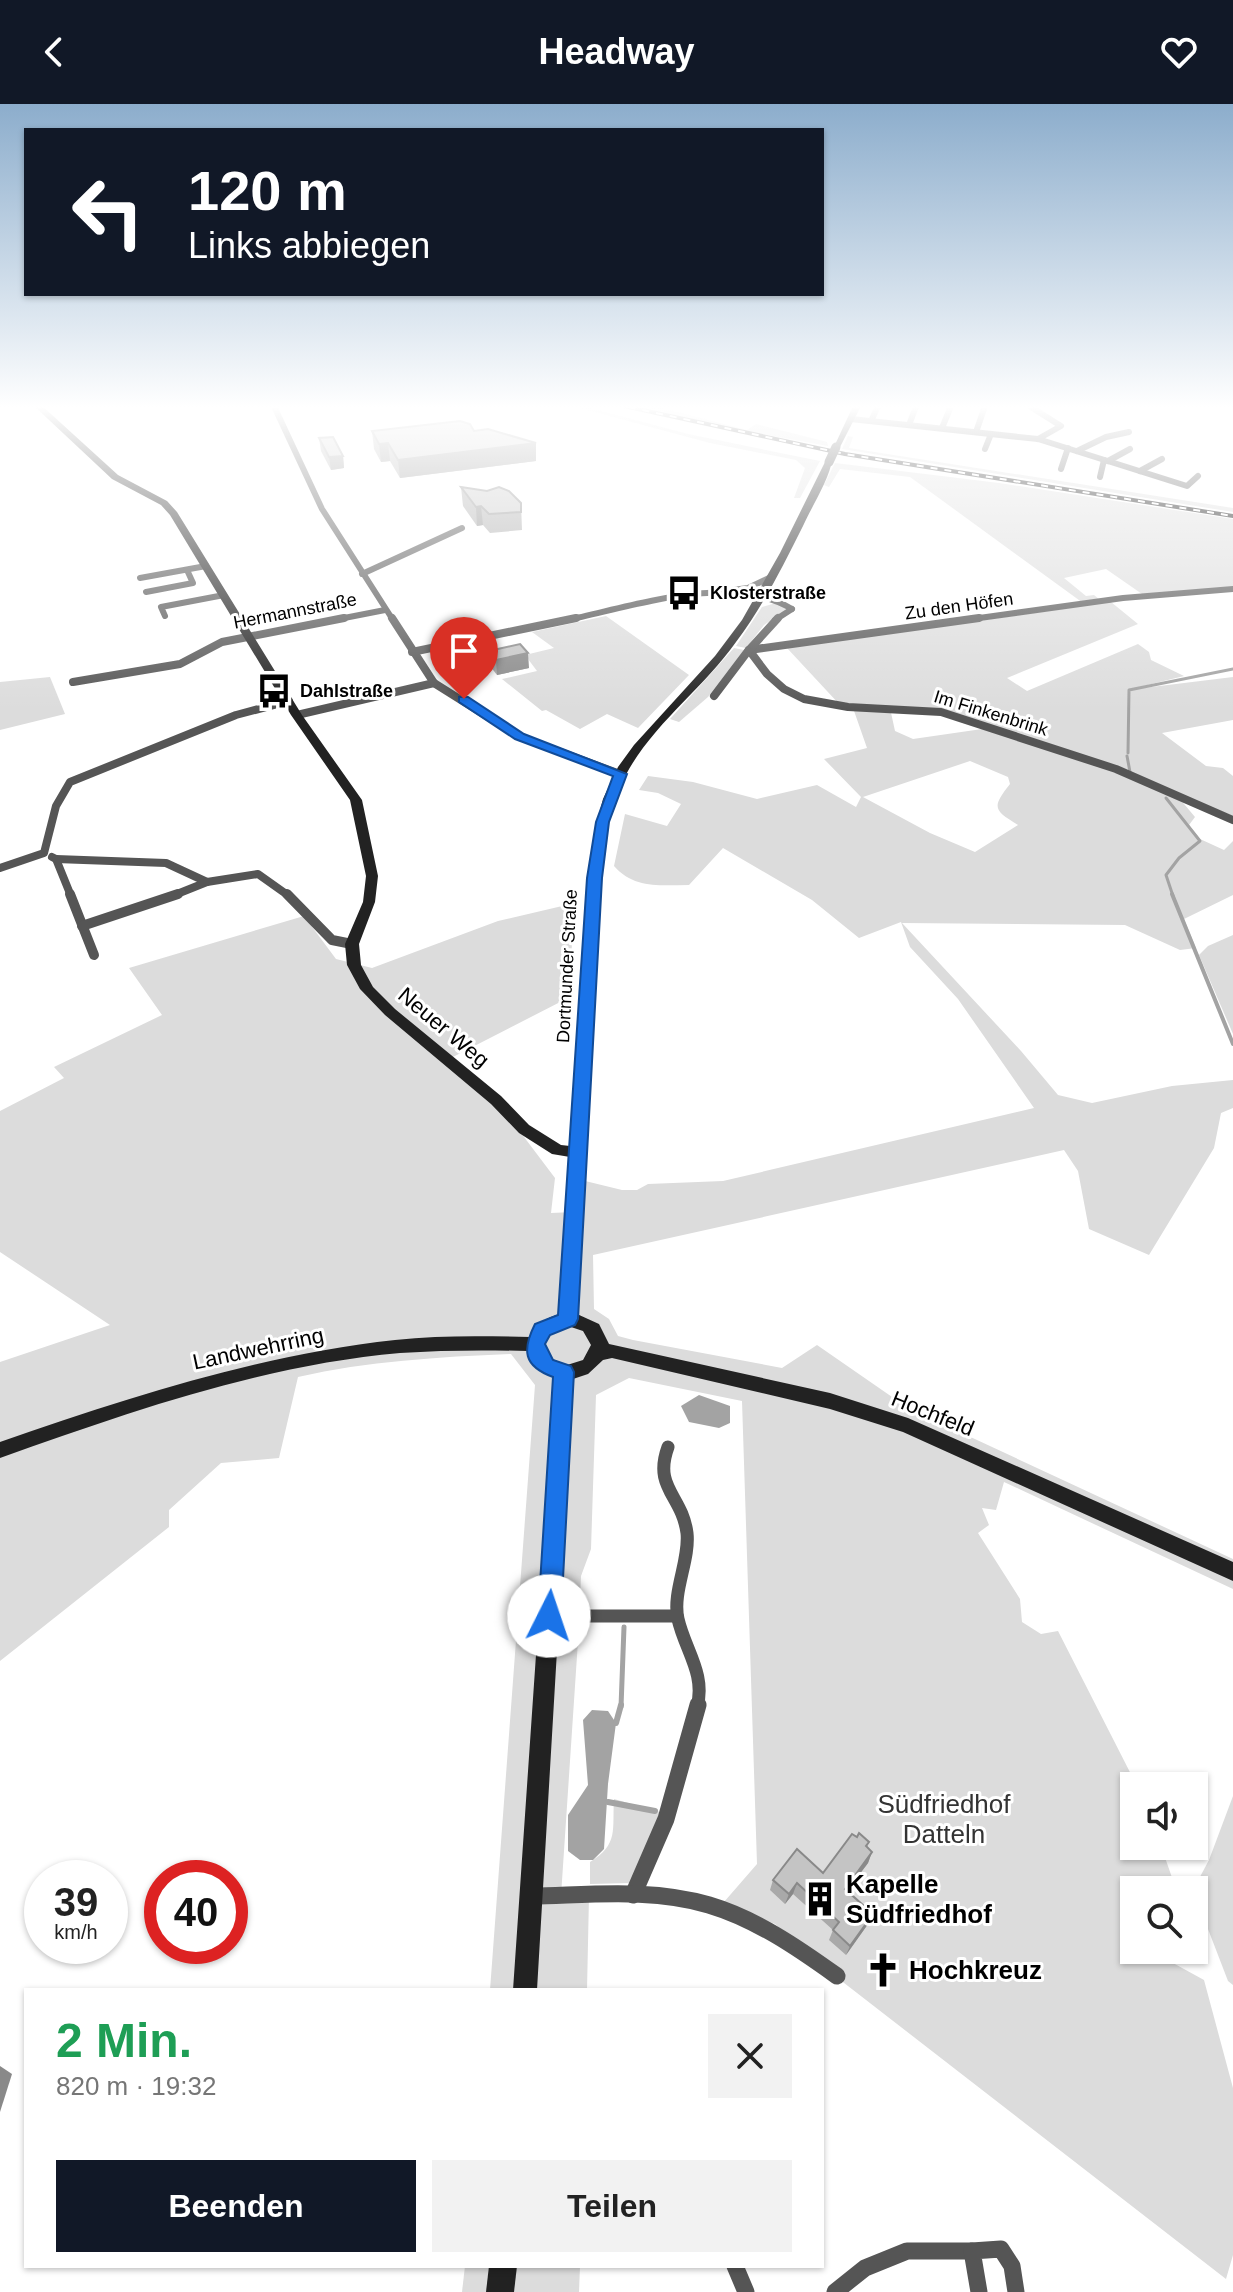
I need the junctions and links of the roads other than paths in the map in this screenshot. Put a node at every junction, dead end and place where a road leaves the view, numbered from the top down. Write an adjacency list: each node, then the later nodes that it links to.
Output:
1 (166, 506): 5 (street)
2 (321, 506): 7 (street)
3 (806, 506): 9 (street, Dortmunder Straße, bridge)
4 (462, 528): 7 (street)
5 (206, 566): 6 (street); 15 (street)
6 (187, 570): 8 (street); 10 (street)
7 (362, 574): 19 (street)
8 (140, 578)
9 (769, 578): 12 (street); 16 (street, Dortmunder Straße)
10 (174, 587): 13 (street); 17 (street)
11 (1233, 589): 22 (street, Zu den Höfen)
12 (729, 590): 14 (street); 16 (street)
13 (146, 592)
14 (714, 592): 16 (street); 23 (street)
15 (224, 595): 17 (street); 21 (street)
16 (761, 597): 22 (street); 29 (street, Dortmunder Straße)
17 (181, 602): 18 (street); 20 (street)
18 (154, 605)
19 (385, 610): 21 (street, Hermannstraße); 23 (street)
20 (165, 616)
21 (250, 637): 24 (street, Hermannstraße); 27 (street)
22 (749, 651): 26 (street); 30 (street, Im Finkenbrink)
23 (412, 652): 25 (street)
24 (73, 682)
25 (434, 683): 28 (street); 29 (street)
26 (714, 696)
27 (289, 701): 28 (street); 31 (street)
28 (297, 715): 36 (street)
29 (620, 774): 38 (street, Dortmunder Straße)
30 (1233, 820)
31 (44, 853): 32 (street); 33 (street)
32 (56, 859): 34 (street); 35 (street)
33 (0, 868)
34 (207, 882): 35 (street); 36 (street)
35 (82, 926): 37 (street)
36 (352, 944): 38 (street, Neuer Weg)
37 (94, 955)
38 (578, 1153): 39 (street, Dortmunder Straße)
39 (568, 1319): 40 (street); 41 (street)
40 (535, 1344): 42 (street); 44 (street, Landwehrring)
41 (599, 1353): 42 (street); 45 (street, Hochfeld)
42 (564, 1372): 46 (street)
43 (668, 1447): 47 (street)
44 (0, 1450)
45 (1233, 1572)
46 (549, 1616): 47 (street); 49 (street)
47 (677, 1616): 48 (street)
48 (633, 1895): 49 (street); 50 (street)
49 (532, 1896): 51 (street)
50 (837, 1976)
51 (525, 1988)
52 (972, 2251): 57 (street); 58 (street); 59 (street)
53 (503, 2268): 55 (street)
54 (736, 2268): 56 (street)
55 (500, 2292)
56 (746, 2292)
57 (835, 2292)
58 (979, 2292)
59 (1016, 2292)

